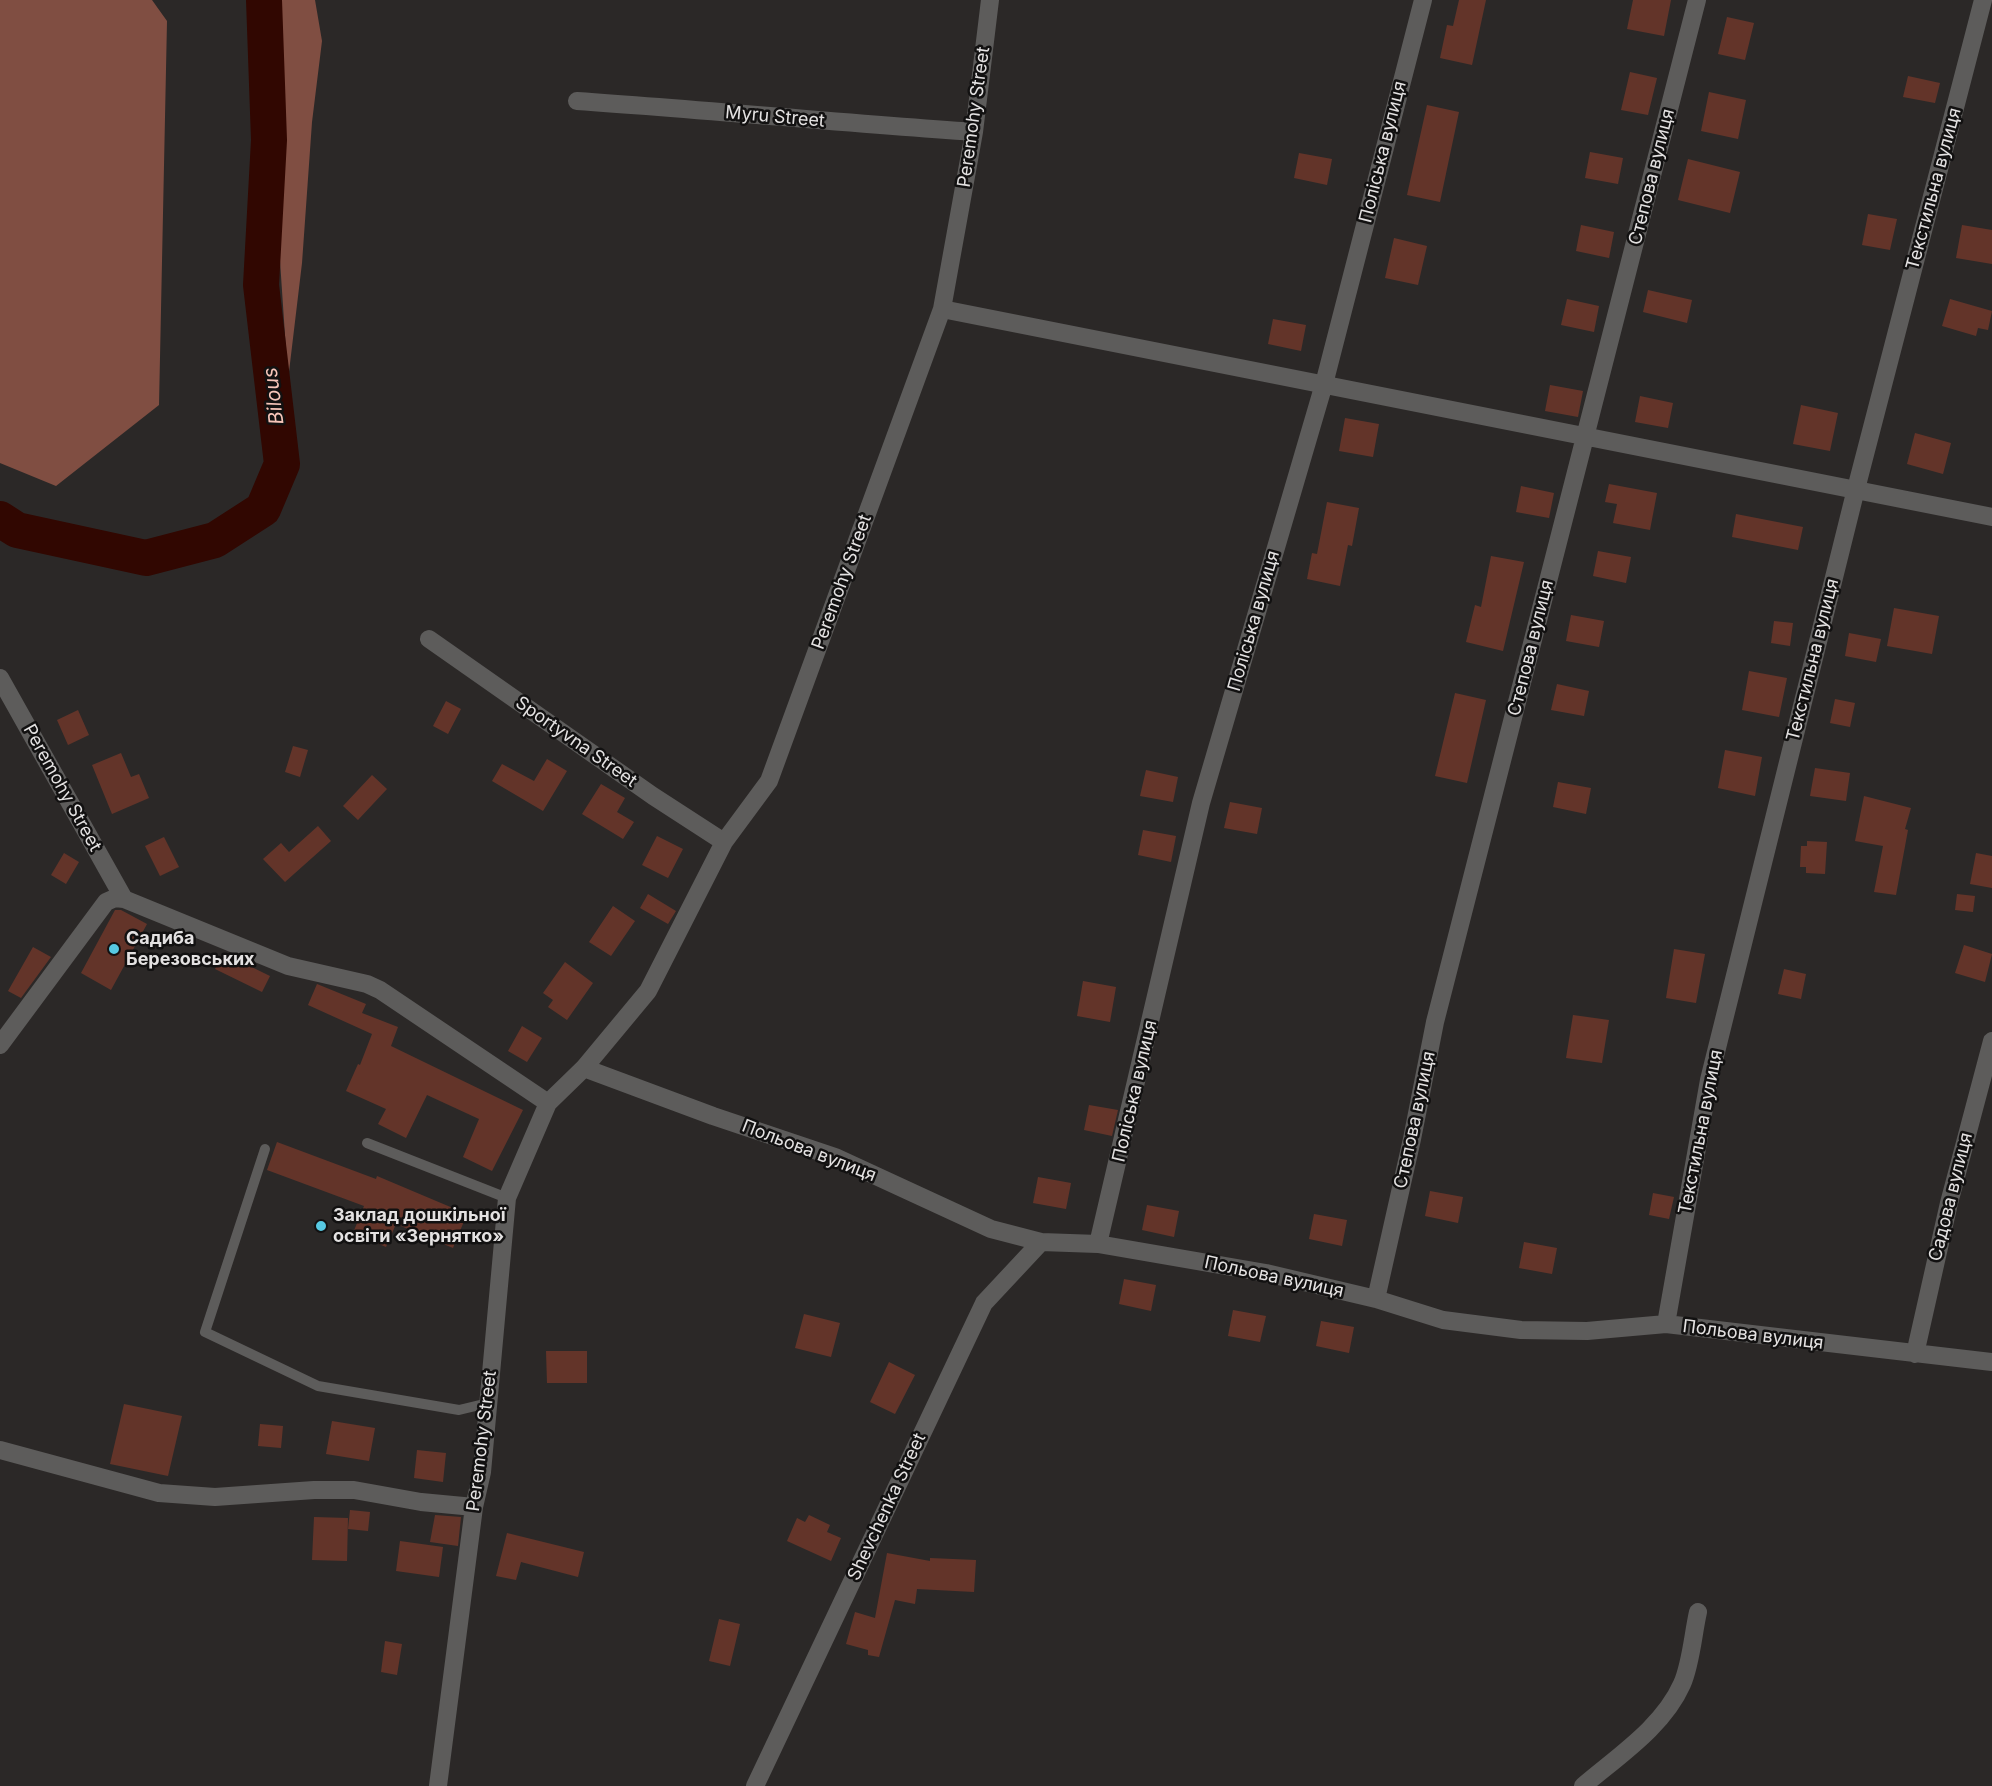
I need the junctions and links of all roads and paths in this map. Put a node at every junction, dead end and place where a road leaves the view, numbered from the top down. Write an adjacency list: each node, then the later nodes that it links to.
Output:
1 (990, 0): 6 (street, Peremohy Street)
2 (1423, 0): 8 (street, Поліська вулиця)
3 (1697, 0): 9 (street, Степова вулиця)
4 (1983, 0): 10 (street, Текстильна вулиця)
5 (576, 101): 6 (street, Myru Street)
6 (974, 132): 7 (street, Peremohy Street)
7 (942, 309): 8 (street); 14 (street, Peremohy Street)
8 (1324, 384): 9 (street); 24 (street, Поліська вулиця)
9 (1586, 436): 10 (street); 25 (street, Степова вулиця)
10 (1856, 489): 11 (street); 26 (street, Текстильна вулиця)
11 (1992, 517)
12 (429, 639): 14 (street, Sportyvna Street)
13 (0, 678): 15 (street, Peremohy Street)
14 (724, 843): 18 (street, Peremohy Street)
15 (124, 899): 17 (street); 19 (street)
16 (1992, 1041): 27 (street, Садова вулиця)
17 (0, 1045)
18 (584, 1068): 19 (street, Peremohy Street); 23 (street, Польова вулиця)
19 (548, 1103): 22 (street, Peremohy Street)
20 (367, 1143): 22 (lane)
21 (265, 1149): 29 (lane)
22 (507, 1198): 29 (street, Peremohy Street)
23 (1041, 1242): 24 (street, Польова вулиця); 34 (street, Shevchenka Street)
24 (1098, 1244): 25 (street, Польова вулиця)
25 (1376, 1299): 26 (street, Польова вулиця)
26 (1666, 1324): 27 (street, Польова вулиця)
27 (1914, 1354): 28 (street, Польова вулиця)
28 (1992, 1362)
29 (488, 1403): 31 (street, Peremohy Street)
30 (0, 1450): 31 (street)
31 (474, 1507): 33 (street, Peremohy Street)
32 (1698, 1612): 35 (street)
33 (438, 1786)
34 (755, 1786)
35 (1583, 1786)

